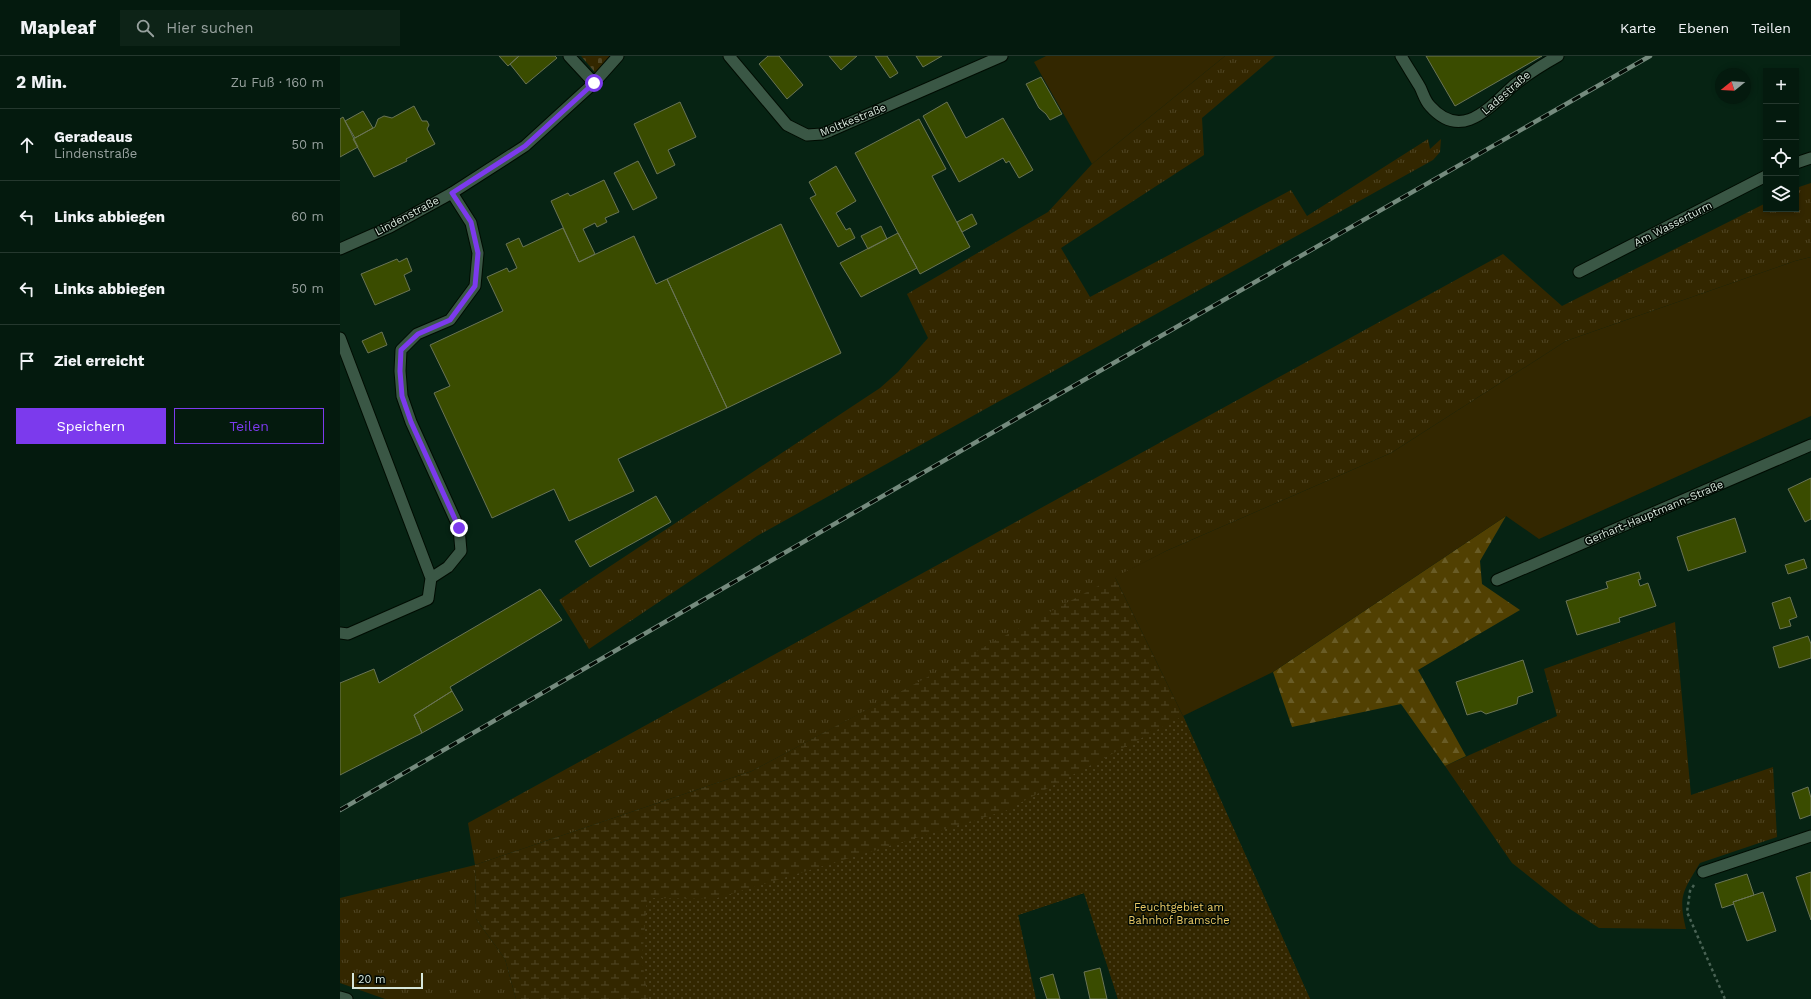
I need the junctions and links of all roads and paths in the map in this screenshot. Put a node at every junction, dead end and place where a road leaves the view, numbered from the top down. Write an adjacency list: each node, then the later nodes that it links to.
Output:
1 (569, 56): 7 (street)
2 (618, 56): 7 (street, Lindenstraße)
3 (729, 56): 4 (street, Moltkestraße)
4 (1002, 56)
5 (1401, 56): 6 (street, Ladestraße)
6 (1558, 56)
7 (594, 83): 11 (street, Lindenstraße)
8 (1811, 158): 9 (street)
9 (1799, 163)
10 (1763, 178): 13 (street, Am Wasserturm)
11 (452, 193): 12 (street, Lindenstraße); 16 (street)
12 (340, 249)
13 (1579, 272)
14 (340, 338): 16 (street)
15 (1811, 445): 17 (street, Gerhart-Hauptmann-Straße)
16 (431, 578): 18 (street)
17 (1497, 580)
18 (340, 632)
19 (1811, 836): 20 (street)
20 (1703, 872): 23 (path)
21 (340, 997): 22 (street)
22 (347, 999)
23 (1725, 999)

